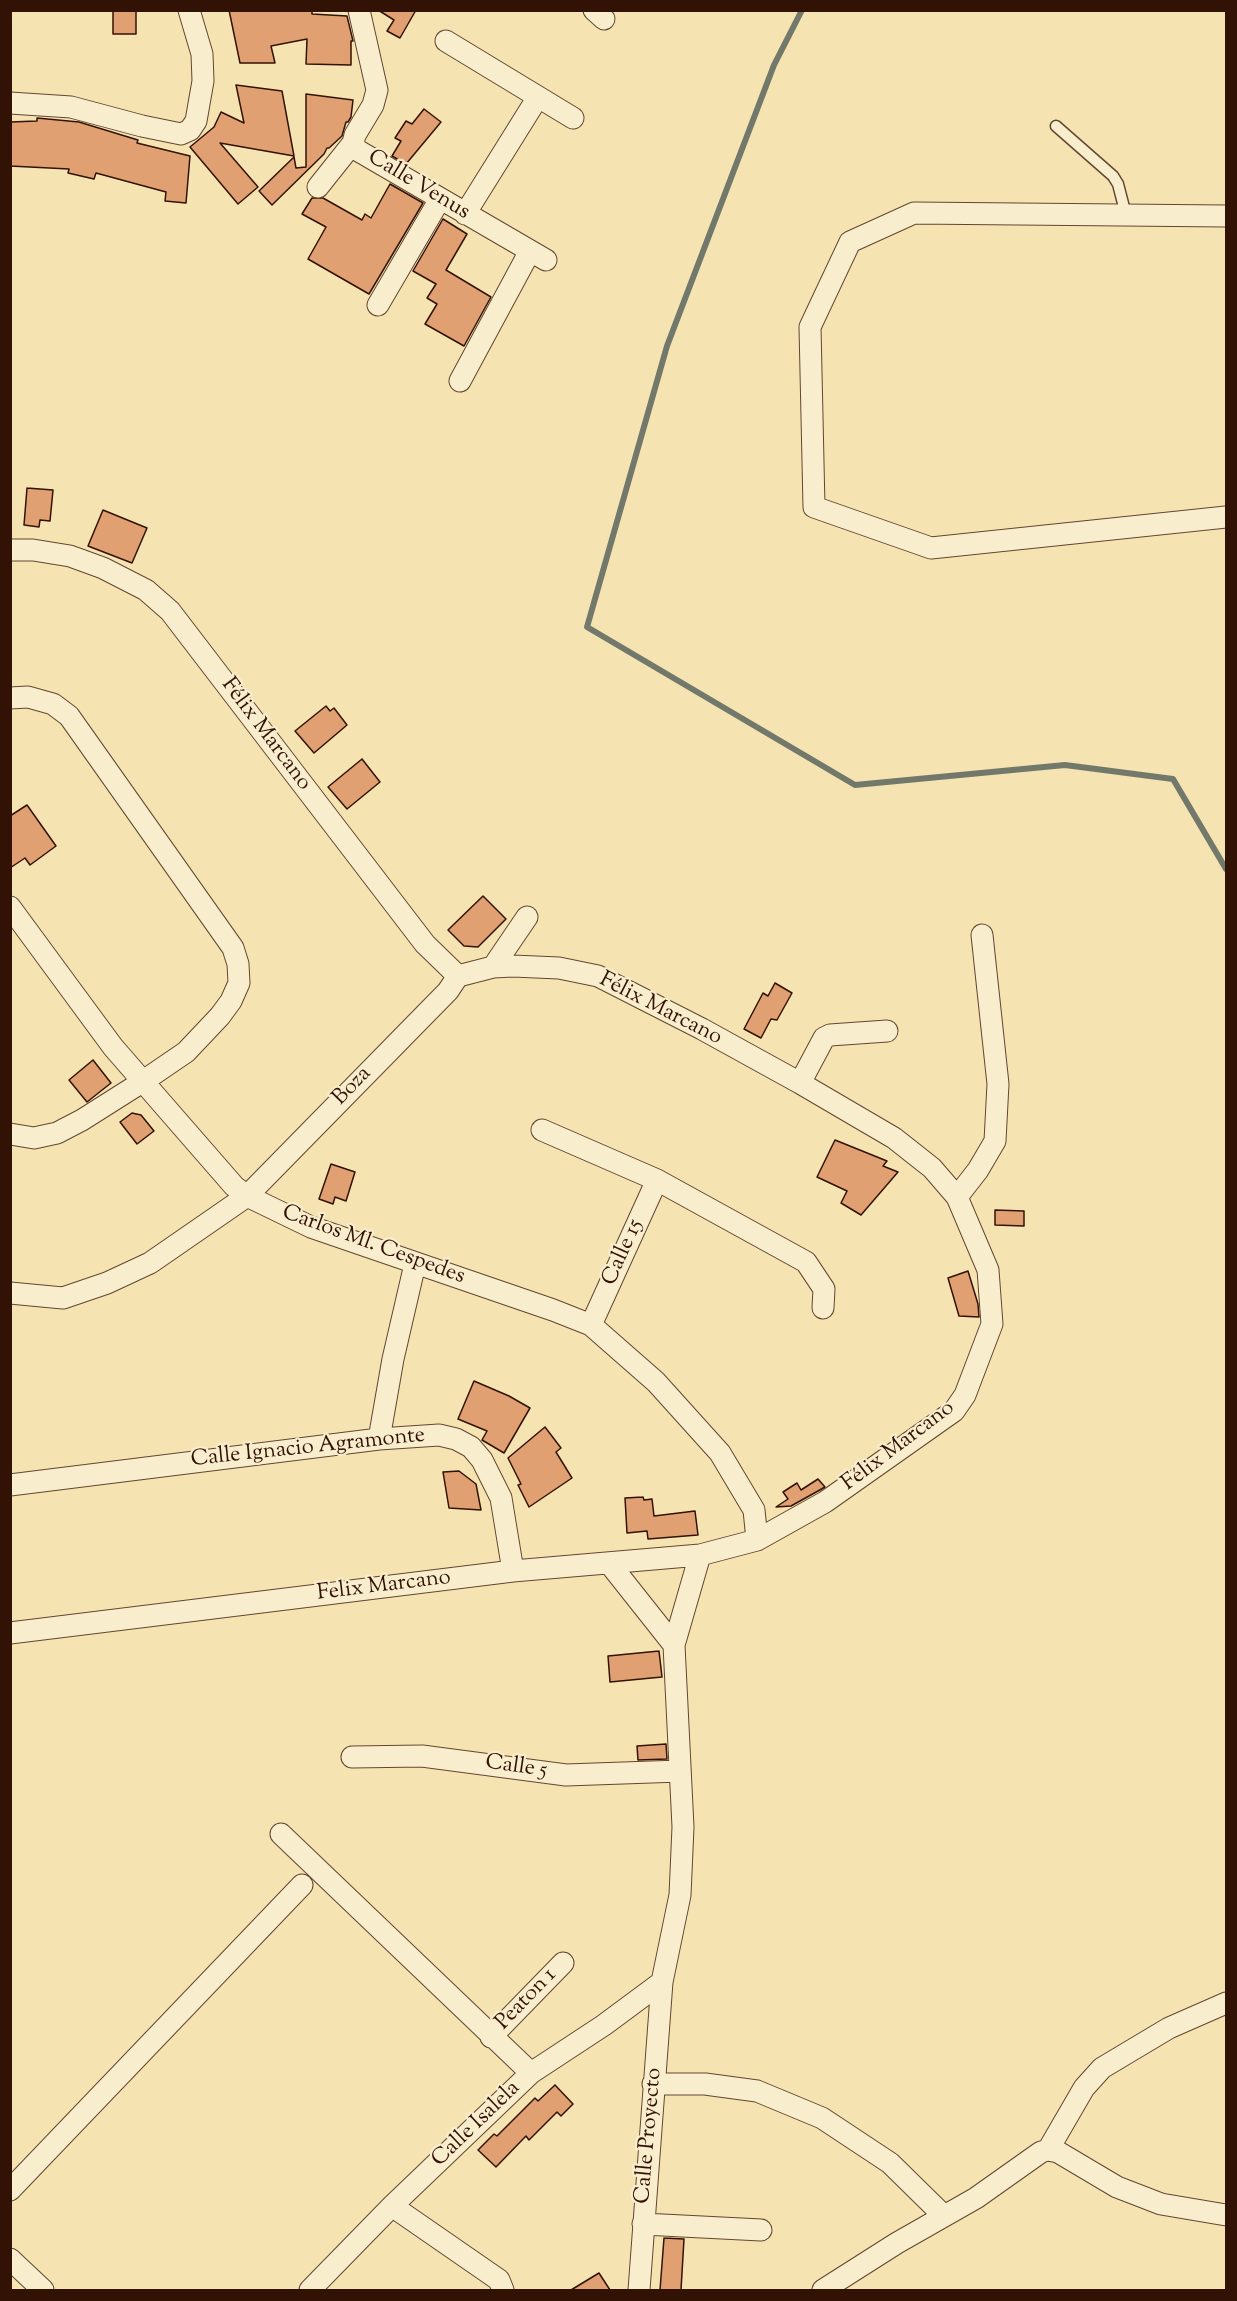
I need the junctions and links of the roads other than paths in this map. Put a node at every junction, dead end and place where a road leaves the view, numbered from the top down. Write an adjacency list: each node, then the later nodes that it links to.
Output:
1 (189, 10): 5 (street)
2 (359, 10): 8 (street, Calle Venus)
3 (446, 41): 4 (street)
4 (538, 97): 6 (street); 11 (street)
5 (10, 103)
6 (573, 118)
7 (1056, 126): 12 (lane)
8 (353, 143): 9 (street); 10 (street, Calle Venus)
9 (318, 187)
10 (440, 199): 11 (street, Calle Venus); 14 (street)
11 (465, 214): 15 (street, Calle Venus)
12 (1126, 215): 13 (street); 16 (street)
13 (1227, 216)
14 (378, 305)
15 (460, 381)
16 (1227, 517)
17 (10, 550): 23 (street, Félix Marcano)
18 (10, 698): 25 (street)
19 (10, 907): 25 (street, Carlos Ml. Cespedes)
20 (527, 917): 22 (street)
21 (982, 935): 31 (street)
22 (493, 967): 23 (street, Félix Marcano); 26 (street, Félix Marcano)
23 (458, 976): 30 (street, Boza)
24 (887, 1031): 26 (street)
25 (142, 1083): 28 (street); 30 (street, Carlos Ml. Cespedes)
26 (800, 1083): 31 (street, Félix Marcano)
27 (542, 1130): 29 (street)
28 (10, 1134)
29 (657, 1180): 34 (street); 35 (street, Calle 15)
30 (247, 1196): 32 (street, Carlos Ml. Cespedes); 33 (street, Boza)
31 (957, 1197): 38 (street, Félix Marcano)
32 (415, 1264): 35 (street, Carlos Ml. Cespedes); 36 (street)
33 (10, 1293)
34 (823, 1308)
35 (591, 1325): 38 (street, Carlos Ml. Cespedes)
36 (379, 1439): 37 (street, Calle Ignacio Agramonte); 41 (street, Calle Ignacio Agramonte)
37 (10, 1485)
38 (757, 1540): 39 (street, Felix Marcano)
39 (700, 1555): 40 (street, Felix Marcano); 43 (street, Calle Proyecto)
40 (609, 1563): 41 (street, Felix Marcano); 43 (street)
41 (513, 1571): 42 (street, Felix Marcano)
42 (10, 1633)
43 (674, 1645): 45 (street, Calle Proyecto)
44 (352, 1757): 45 (street, Calle 5)
45 (680, 1771): 49 (street, Calle Proyecto)
46 (281, 1834): 51 (street)
47 (302, 1885): 55 (street)
48 (563, 1963): 51 (street, Peaton 1)
49 (662, 1982): 52 (street, Calle Isalela); 53 (street, Calle Proyecto)
50 (1227, 2003): 54 (street)
51 (491, 2037): 52 (street)
52 (531, 2073): 56 (street, Calle Isalela)
53 (653, 2084): 57 (street); 59 (street, Calle Proyecto)
54 (1048, 2150): 57 (street); 58 (street)
55 (10, 2190)
56 (392, 2206): 63 (street, Calle Isalela); 64 (street)
57 (943, 2215): 66 (street)
58 (1227, 2216)
59 (643, 2224): 60 (street); 65 (street, Calle Proyecto)
60 (761, 2230)
61 (10, 2259): 62 (street)
62 (43, 2290)
63 (310, 2290)
64 (503, 2290)
65 (639, 2290)
66 (822, 2290)

